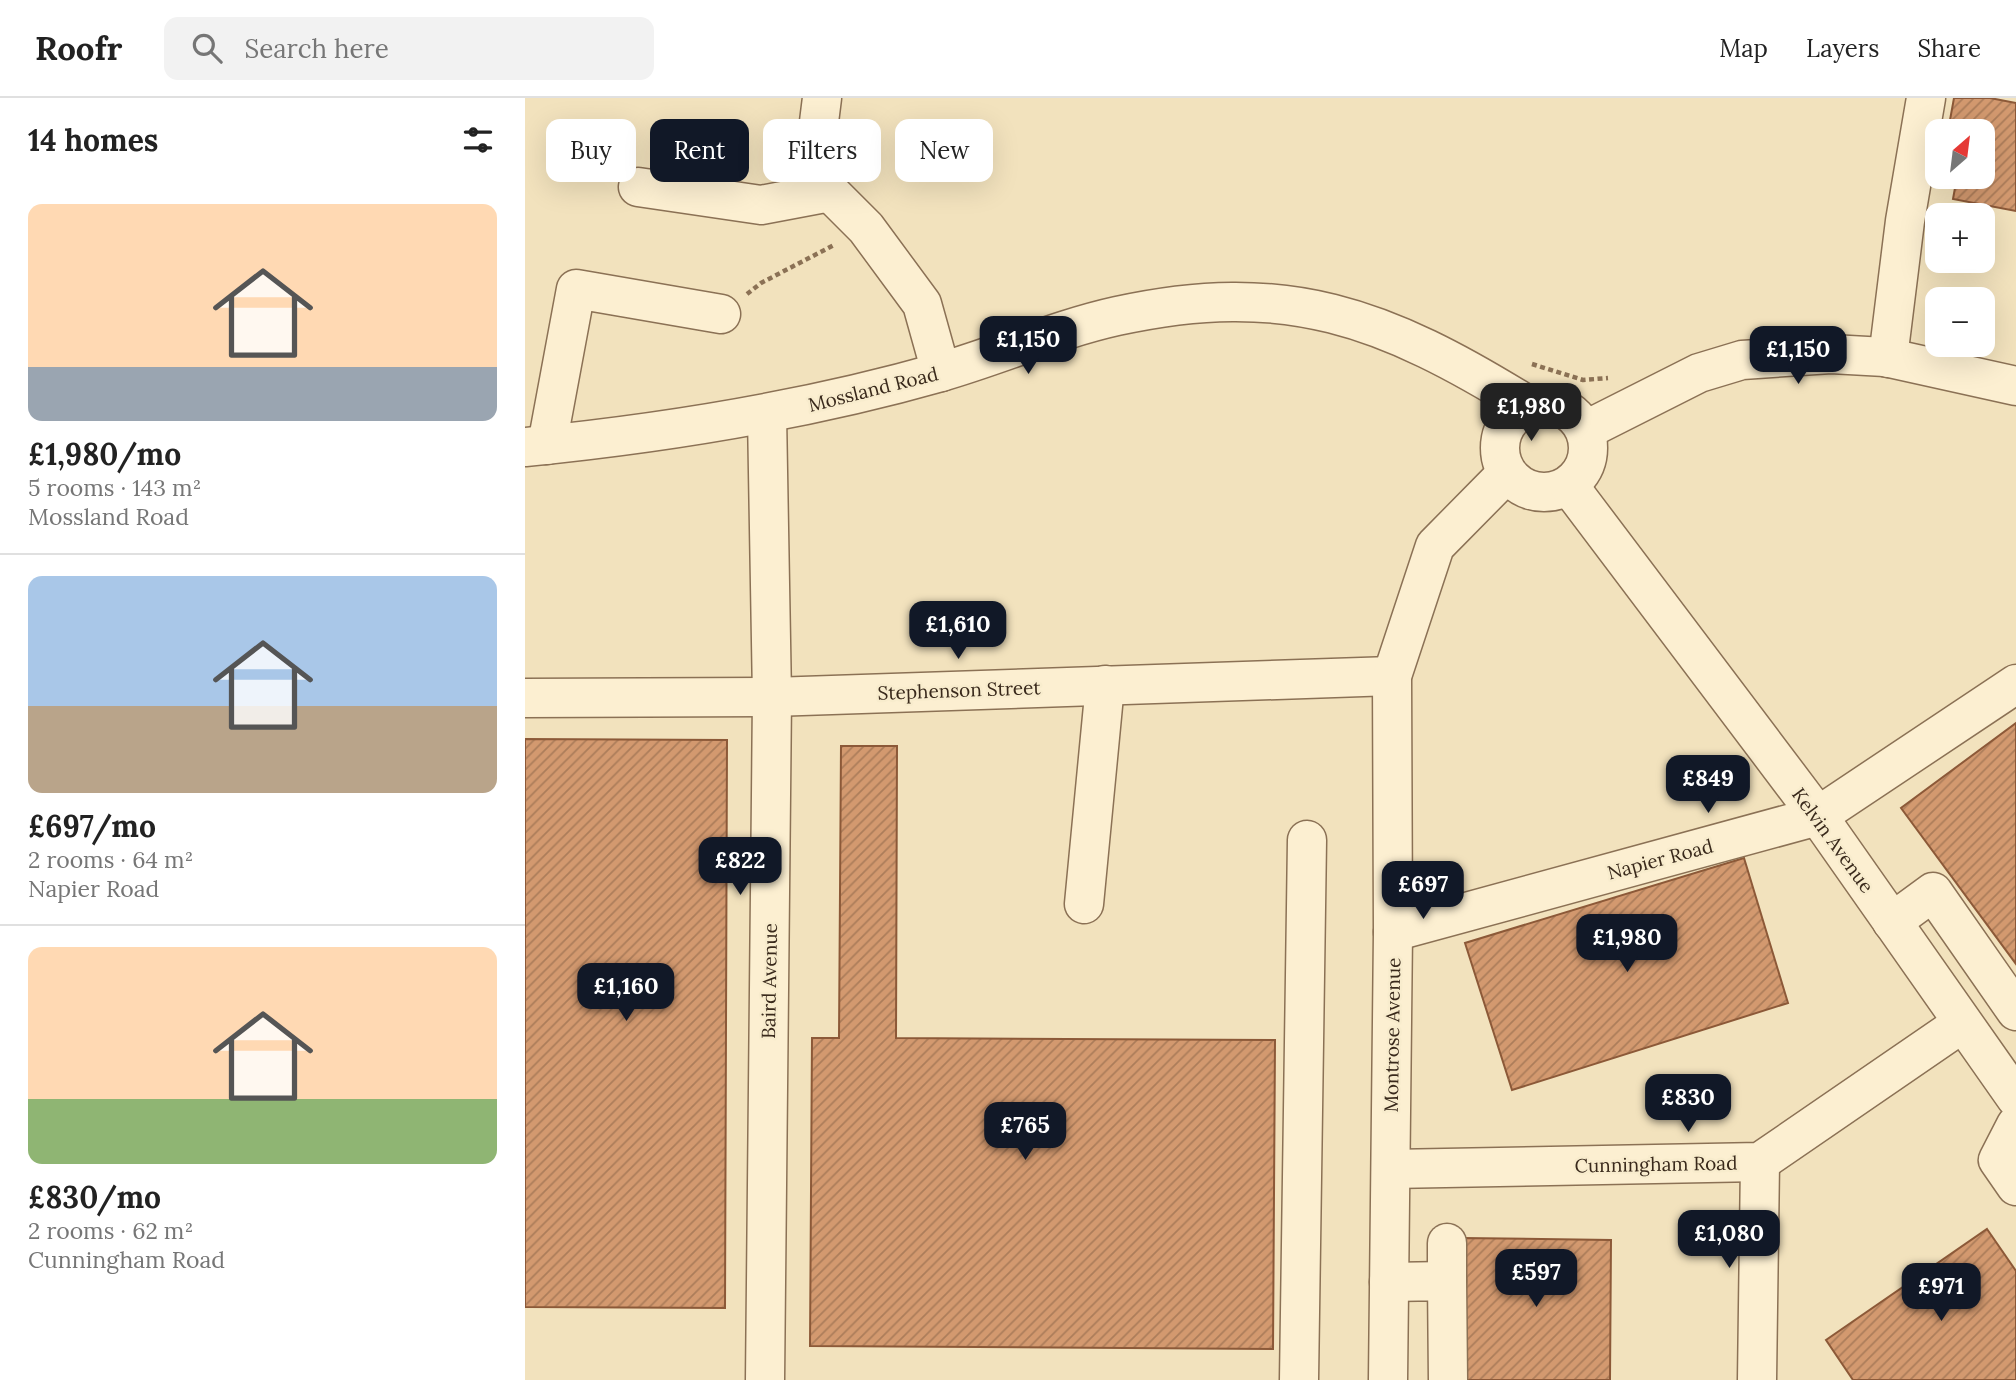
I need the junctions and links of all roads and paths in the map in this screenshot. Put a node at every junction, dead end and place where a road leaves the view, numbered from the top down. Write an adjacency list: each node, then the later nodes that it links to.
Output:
1 (821, 98): 4 (street)
2 (1918, 99): 7 (street)
3 (638, 187): 4 (street)
4 (830, 192): 5 (street)
5 (866, 228): 6 (path); 9 (street)
6 (721, 314): 15 (street)
7 (1888, 358): 11 (street); 14 (street)
8 (1529, 363): 10 (path)
9 (941, 372): 12 (street, Mossland Road); 13 (street, Mossland Road)
10 (1617, 377)
11 (2016, 386)
12 (1527, 405): 14 (street); 16 (street)
13 (767, 415): 15 (street, Mossland Road); 21 (street, Baird Avenue)
14 (1586, 430): 17 (street)
15 (536, 446)
16 (1506, 474): 17 (street); 18 (street, Montrose Avenue)
17 (1569, 486): 23 (street, Kelvin Avenue)
18 (1392, 676): 20 (street, Stephenson Street); 27 (street, Montrose Avenue)
19 (2016, 684): 23 (street, Napier Road)
20 (1105, 685): 21 (street, Stephenson Street); 25 (street)
21 (772, 696): 22 (street, Stephenson Street); 38 (street, Baird Avenue)
22 (525, 698)
23 (1818, 816): 26 (street, Kelvin Avenue); 27 (street, Napier Road)
24 (1307, 840): 39 (street)
25 (1084, 904)
26 (1892, 922): 28 (street); 29 (street, Kelvin Avenue)
27 (1393, 932): 33 (street, Montrose Avenue)
28 (2016, 1011)
29 (1961, 1024): 30 (street, Kelvin Avenue); 32 (street, Cunningham Road)
30 (2016, 1098)
31 (2016, 1125): 34 (street)
32 (1760, 1162): 33 (street, Cunningham Road); 42 (street)
33 (1391, 1169): 37 (street, Montrose Avenue)
34 (2016, 1186)
35 (1447, 1243): 36 (street)
36 (1447, 1281): 37 (street); 41 (street)
37 (1389, 1282): 40 (street, Montrose Avenue)
38 (765, 1380)
39 (1299, 1380)
40 (1388, 1380)
41 (1448, 1380)
42 (1757, 1380)

